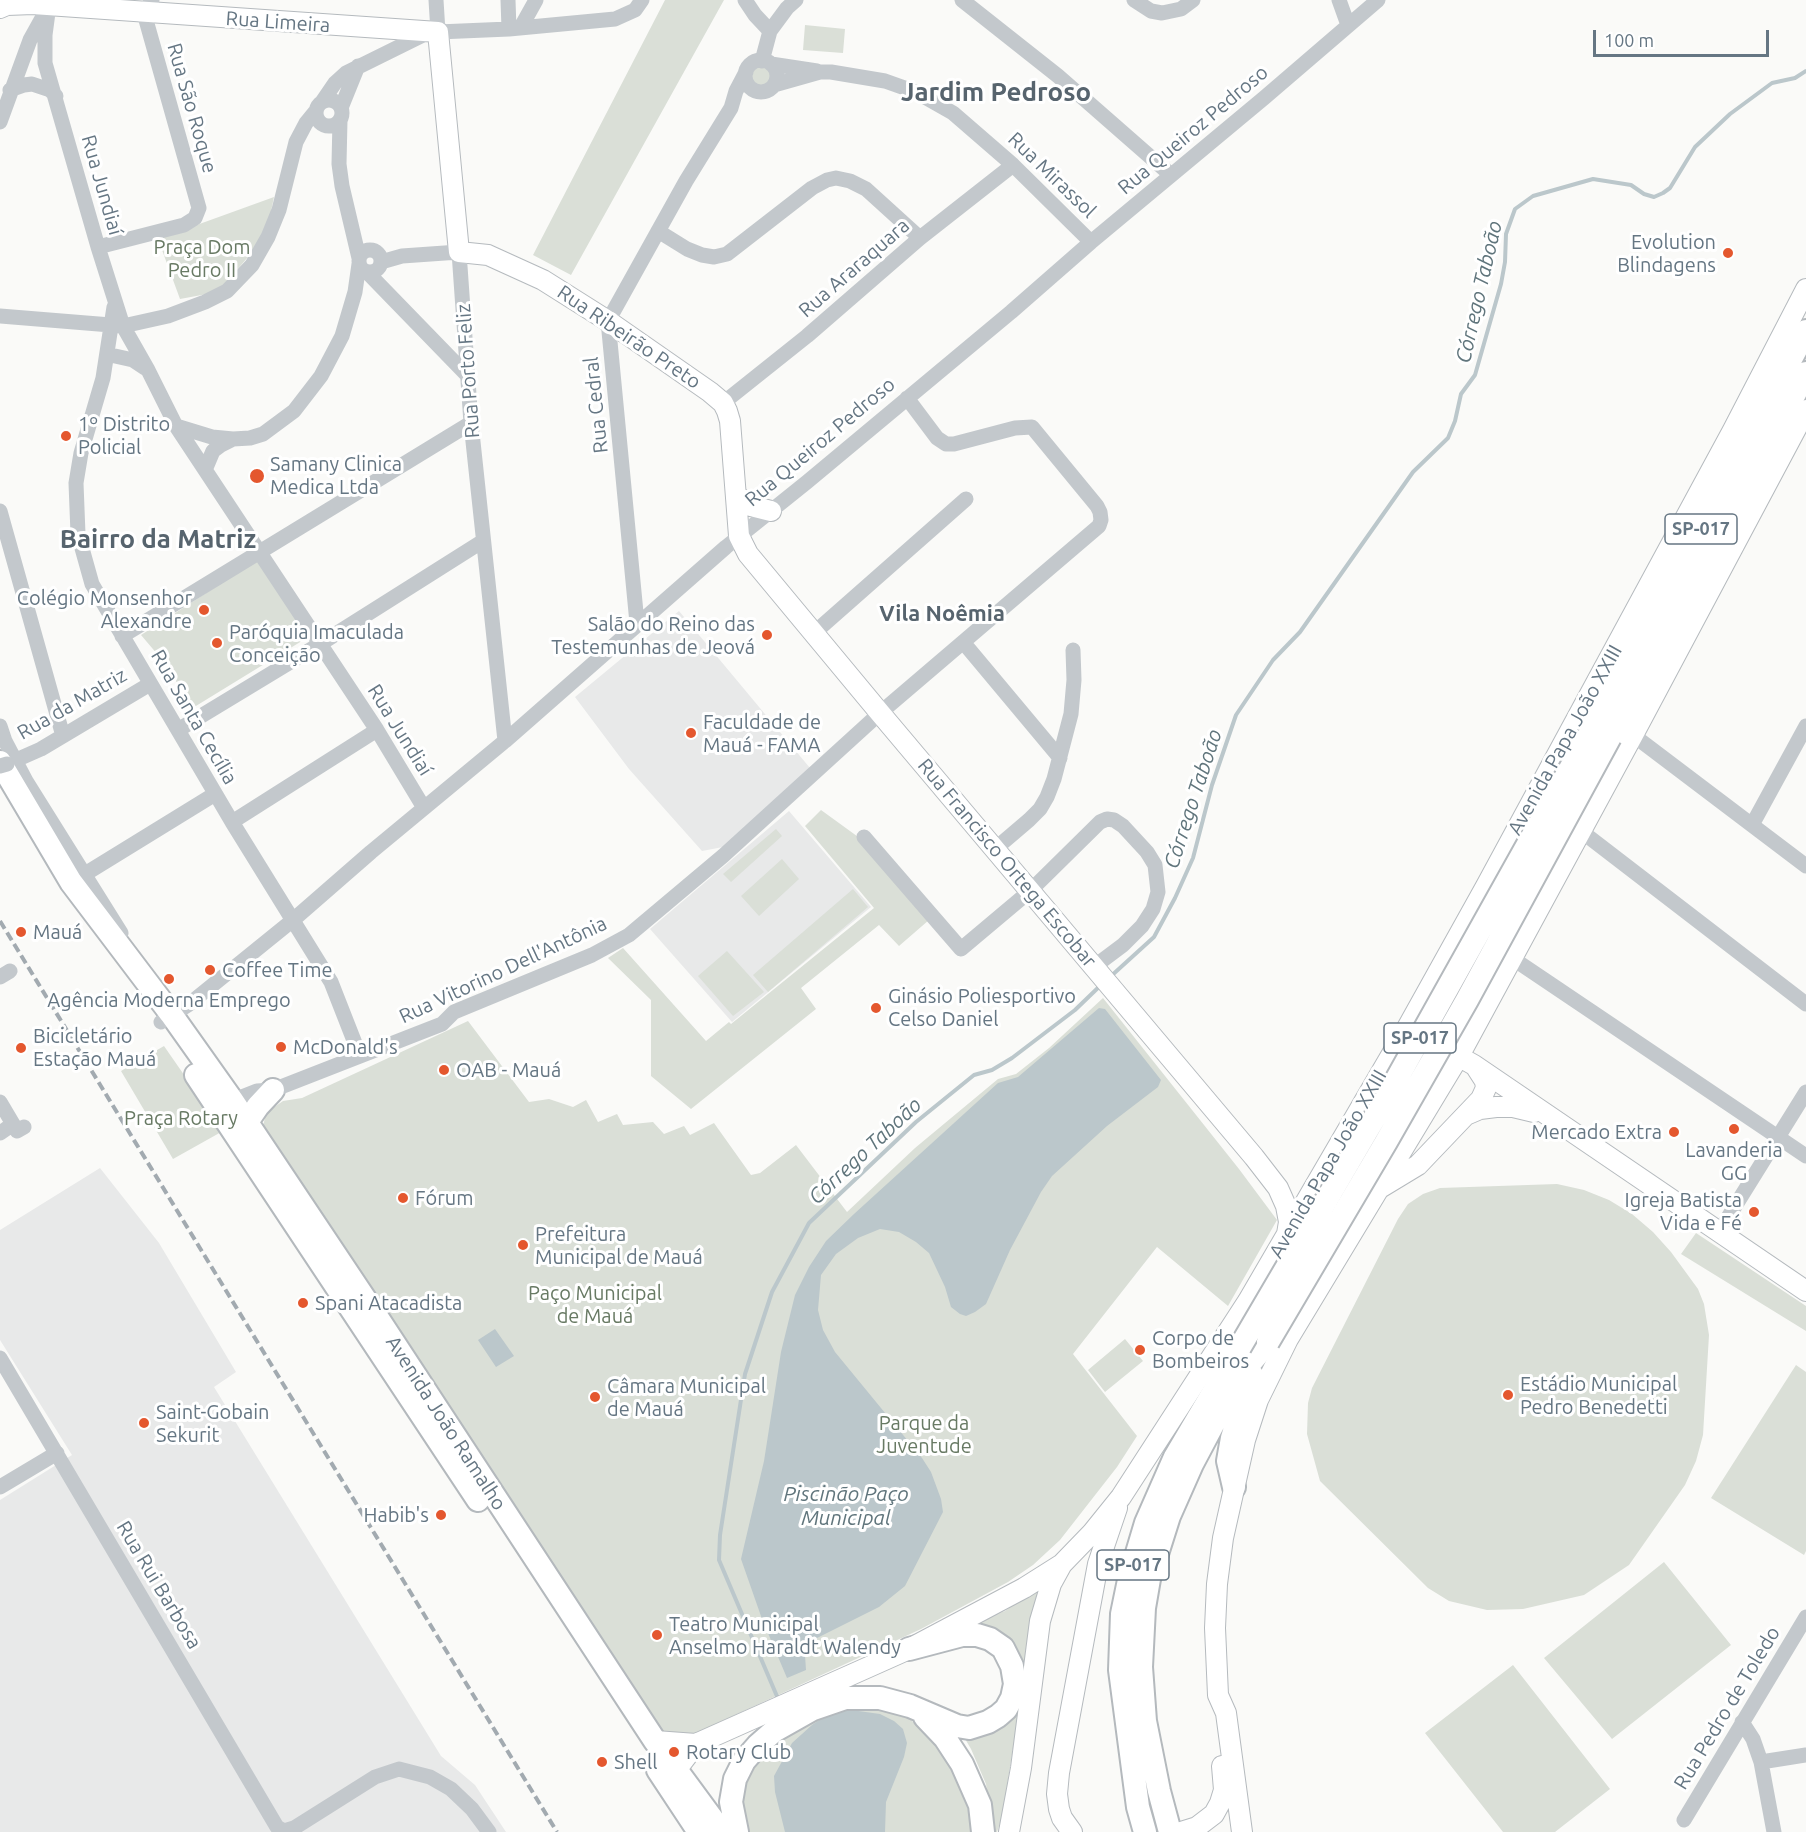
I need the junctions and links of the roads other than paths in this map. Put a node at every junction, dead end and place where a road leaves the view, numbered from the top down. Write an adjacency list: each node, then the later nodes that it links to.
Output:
1 (436, 0): 18 (street, Rua Porto Feliz)
2 (508, 0): 16 (street)
3 (536, 0): 16 (street)
4 (642, 0): 16 (street, Rua Limeira)
5 (745, 0): 17 (street)
6 (796, 0): 17 (street)
7 (962, 0): 29 (street)
8 (1134, 0): 9 (street)
9 (1193, 0)
10 (1339, 0): 15 (street)
11 (1378, 0): 15 (street, Rua Queiroz Pedroso)
12 (50, 3): 13 (main road, Rua Limeira); 14 (main road, Rua Limeira); 23 (street); 24 (street, Rua Jundiaí)
13 (4, 4)
14 (148, 6): 18 (main road, Rua Limeira); 33 (street, Rua São Roque)
15 (1348, 25): 29 (street, Rua Queiroz Pedroso)
16 (515, 28): 18 (street, Rua Limeira)
17 (770, 31): 19 (street)
18 (434, 32): 26 (street); 34 (main road, Rua Porto Feliz)
19 (766, 63): 20 (street); 21 (street, Rua Mirassol); 22 (street)
20 (746, 72): 22 (street); 25 (street)
21 (820, 72): 22 (street, Rua Mirassol); 28 (street, Rua Mirassol)
22 (768, 89): 25 (street)
23 (10, 90): 24 (street); 27 (street)
24 (56, 96): 33 (street, Rua Jundiaí)
25 (732, 108): 30 (street)
26 (328, 115): 35 (street); 39 (street)
27 (0, 122)
28 (1013, 165): 31 (street, Rua Araraquara); 32 (street, Rua Mirassol)
29 (1171, 175): 32 (street, Rua Queiroz Pedroso)
30 (658, 231): 31 (street); 38 (street)
31 (920, 238): 47 (street, Rua Araraquara)
32 (1091, 242): 46 (street, Rua Queiroz Pedroso)
33 (98, 247): 39 (street, Rua Jundiaí)
34 (459, 252): 35 (street, Rua Ribeirão Preto); 38 (main road, Rua Ribeirão Preto); 44 (street, Rua Porto Feliz)
35 (370, 261): 44 (street); 51 (street)
36 (1806, 289): 95 (main road, Avenida Papa João XXIII)
37 (0, 316): 39 (street)
38 (608, 321): 47 (main road, Rua Ribeirão Preto); 60 (street, Rua Cedral)
39 (117, 326): 41 (street, Rua Santa Cecília); 42 (street, Rua Jundiaí); 45 (street, Rua Santa Cecília)
40 (1806, 331): 72 (highway, Avenida Papa João XXIII / SP-017)
41 (115, 356): 42 (street); 45 (street, Rua Santa Cecília)
42 (148, 370): 50 (street, Rua Jundiaí)
43 (1806, 373): 72 (highway, Avenida Papa João XXIII / SP-017)
44 (467, 375): 49 (street, Rua Porto Feliz)
45 (103, 378): 62 (street, Rua Santa Cecília)
46 (907, 398): 56 (street, Rua Queiroz Pedroso); 63 (street, Rua Vitorino Dell'Antônia)
47 (723, 403): 53 (main road)
48 (1806, 410): 73 (main road)
49 (471, 423): 58 (street, Rua Porto Feliz); 59 (street)
50 (176, 426): 51 (street); 52 (street, Rua Jundiaí)
51 (233, 439): 52 (street)
52 (205, 470): 59 (street, Rua Jundiaí)
53 (736, 495): 56 (main road); 57 (main road)
54 (966, 500): 61 (street)
55 (0, 511): 74 (street)
56 (771, 511): 57 (street, Rua Queiroz Pedroso)
57 (739, 536): 60 (street, Rua Queiroz Pedroso); 61 (main road, Rua Francisco Ortega Escobar)
58 (483, 541): 64 (street); 75 (street, Rua Porto Feliz)
59 (259, 553): 62 (street); 64 (street, Rua Jundiaí)
60 (637, 623): 75 (street, Rua Queiroz Pedroso)
61 (814, 633): 67 (main road, Rua Francisco Ortega Escobar)
62 (122, 636): 66 (street, Rua Santa Cecília)
63 (963, 642): 67 (street, Rua Vitorino Dell'Antônia); 76 (street)
64 (320, 644): 70 (street); 71 (street, Rua Jundiaí)
65 (1073, 650): 76 (street)
66 (150, 684): 70 (street, Rua Santa Cecília); 74 (street, Rua da Matriz)
67 (880, 713): 85 (main road, Rua Francisco Ortega Escobar); 96 (street, Rua Vitorino Dell'Antônia)
68 (0, 726): 77 (street)
69 (1806, 726): 82 (street)
70 (178, 730): 79 (street, Rua Santa Cecília)
71 (376, 730): 80 (street, Rua Jundiaí); 81 (street)
72 (1602, 732): 114 (highway, Avenida Papa João XXIII / SP-017, bridge); 144 (highway, Avenida Papa João XXIII / SP-017, bridge)
73 (1633, 735): 82 (street); 83 (main road)
74 (63, 736): 77 (street, Rua da Matriz)
75 (505, 741): 80 (street, Rua Queiroz Pedroso)
76 (1060, 758): 85 (street)
77 (5, 763): 87 (street); 91 (highway)
78 (0, 790): 94 (highway)
79 (215, 794): 81 (street, Rua Santa Cecília); 87 (street)
80 (424, 808): 89 (street, Rua Queiroz Pedroso)
81 (232, 822): 89 (street, Rua Santa Cecília)
82 (1752, 825): 86 (street)
83 (1581, 831): 90 (main road); 93 (street)
84 (864, 837): 88 (street)
85 (995, 849): 88 (main road, Rua Francisco Ortega Escobar)
86 (1806, 866)
87 (85, 874): 91 (street)
88 (1030, 891): 92 (main road, Rua Francisco Ortega Escobar); 92 (street)
89 (294, 920): 94 (street, Rua Queiroz Pedroso); 96 (street, Rua Santa Cecília)
90 (1512, 958): 97 (main road); 106 (street)
91 (131, 961): 94 (highway)
92 (1104, 977): 109 (main road, Rua Francisco Ortega Escobar)
93 (1806, 1004)
94 (166, 1018): 101 (highway, Avenida João Ramalho); 101 (highway, Avenida João Ramalho)
95 (1407, 1028): 97 (main road); 108 (main road, Avenida Papa João XXIII)
96 (360, 1056): 98 (street, Rua Vitorino Dell'Antônia)
97 (1467, 1061): 102 (main road); 103 (main road); 110 (main road)
98 (273, 1090): 101 (street, Rua Vitorino Dell'Antônia); 104 (highway)
99 (1806, 1092): 106 (street)
100 (0, 1102): 105 (street)
101 (224, 1103): 104 (highway, Avenida João Ramalho); 133 (highway, Avenida João Ramalho)
102 (1465, 1116): 103 (main road); 110 (main road)
103 (1551, 1118): 111 (main road)
104 (247, 1122): 129 (highway, Avenida João Ramalho)
105 (0, 1133)
106 (1778, 1137): 107 (street); 111 (street)
107 (1806, 1156)
108 (1316, 1186): 109 (main road); 112 (main road, Avenida Papa João XXIII)
109 (1278, 1188): 112 (main road, Rua Francisco Ortega Escobar)
110 (1380, 1188): 118 (main road)
111 (1719, 1232): 113 (main road)
112 (1287, 1234): 119 (main road, Avenida Papa João XXIII)
113 (1806, 1291)
114 (1268, 1342): 118 (highway); 145 (highway, Avenida Papa João XXIII / SP-017)
115 (0, 1358): 116 (street, Rua Rui Barbosa)
116 (57, 1453): 117 (street); 136 (street, Rua Rui Barbosa)
117 (0, 1487)
118 (1233, 1487): 125 (main road)
119 (1121, 1497): 120 (main road, Avenida Papa João XXIII); 143 (main road)
120 (1062, 1564): 124 (main road, Avenida Papa João XXIII); 142 (main road)
121 (1806, 1617): 123 (street, Rua Pedro de Toledo)
122 (1806, 1641): 123 (street)
123 (1789, 1645): 128 (street, Rua Pedro de Toledo)
124 (909, 1649): 126 (main road, Avenida Papa João XXIII); 127 (highway)
125 (1218, 1695): 135 (main road); 146 (main road)
126 (811, 1701): 127 (highway); 130 (main road, Avenida Papa João XXIII); 140 (highway)
127 (920, 1711): 141 (highway)
128 (1742, 1722): 132 (street); 134 (street, Rua Pedro de Toledo)
129 (655, 1741): 130 (main road, Avenida Papa João XXIII); 133 (highway, Avenida João Ramalho)
130 (696, 1744): 133 (main road)
131 (1806, 1755): 132 (street)
132 (1761, 1762): 147 (street)
133 (674, 1781): 138 (highway, Avenida João Ramalho); 139 (highway, Avenida João Ramalho)
134 (1684, 1820)
135 (1189, 1829)
136 (284, 1831): 137 (street)
137 (489, 1832)
138 (699, 1832)
139 (722, 1832)
140 (737, 1832)
141 (983, 1832)
142 (1009, 1832)
143 (1072, 1832)
144 (1145, 1832)
145 (1170, 1832)
146 (1242, 1832)
147 (1774, 1832)

